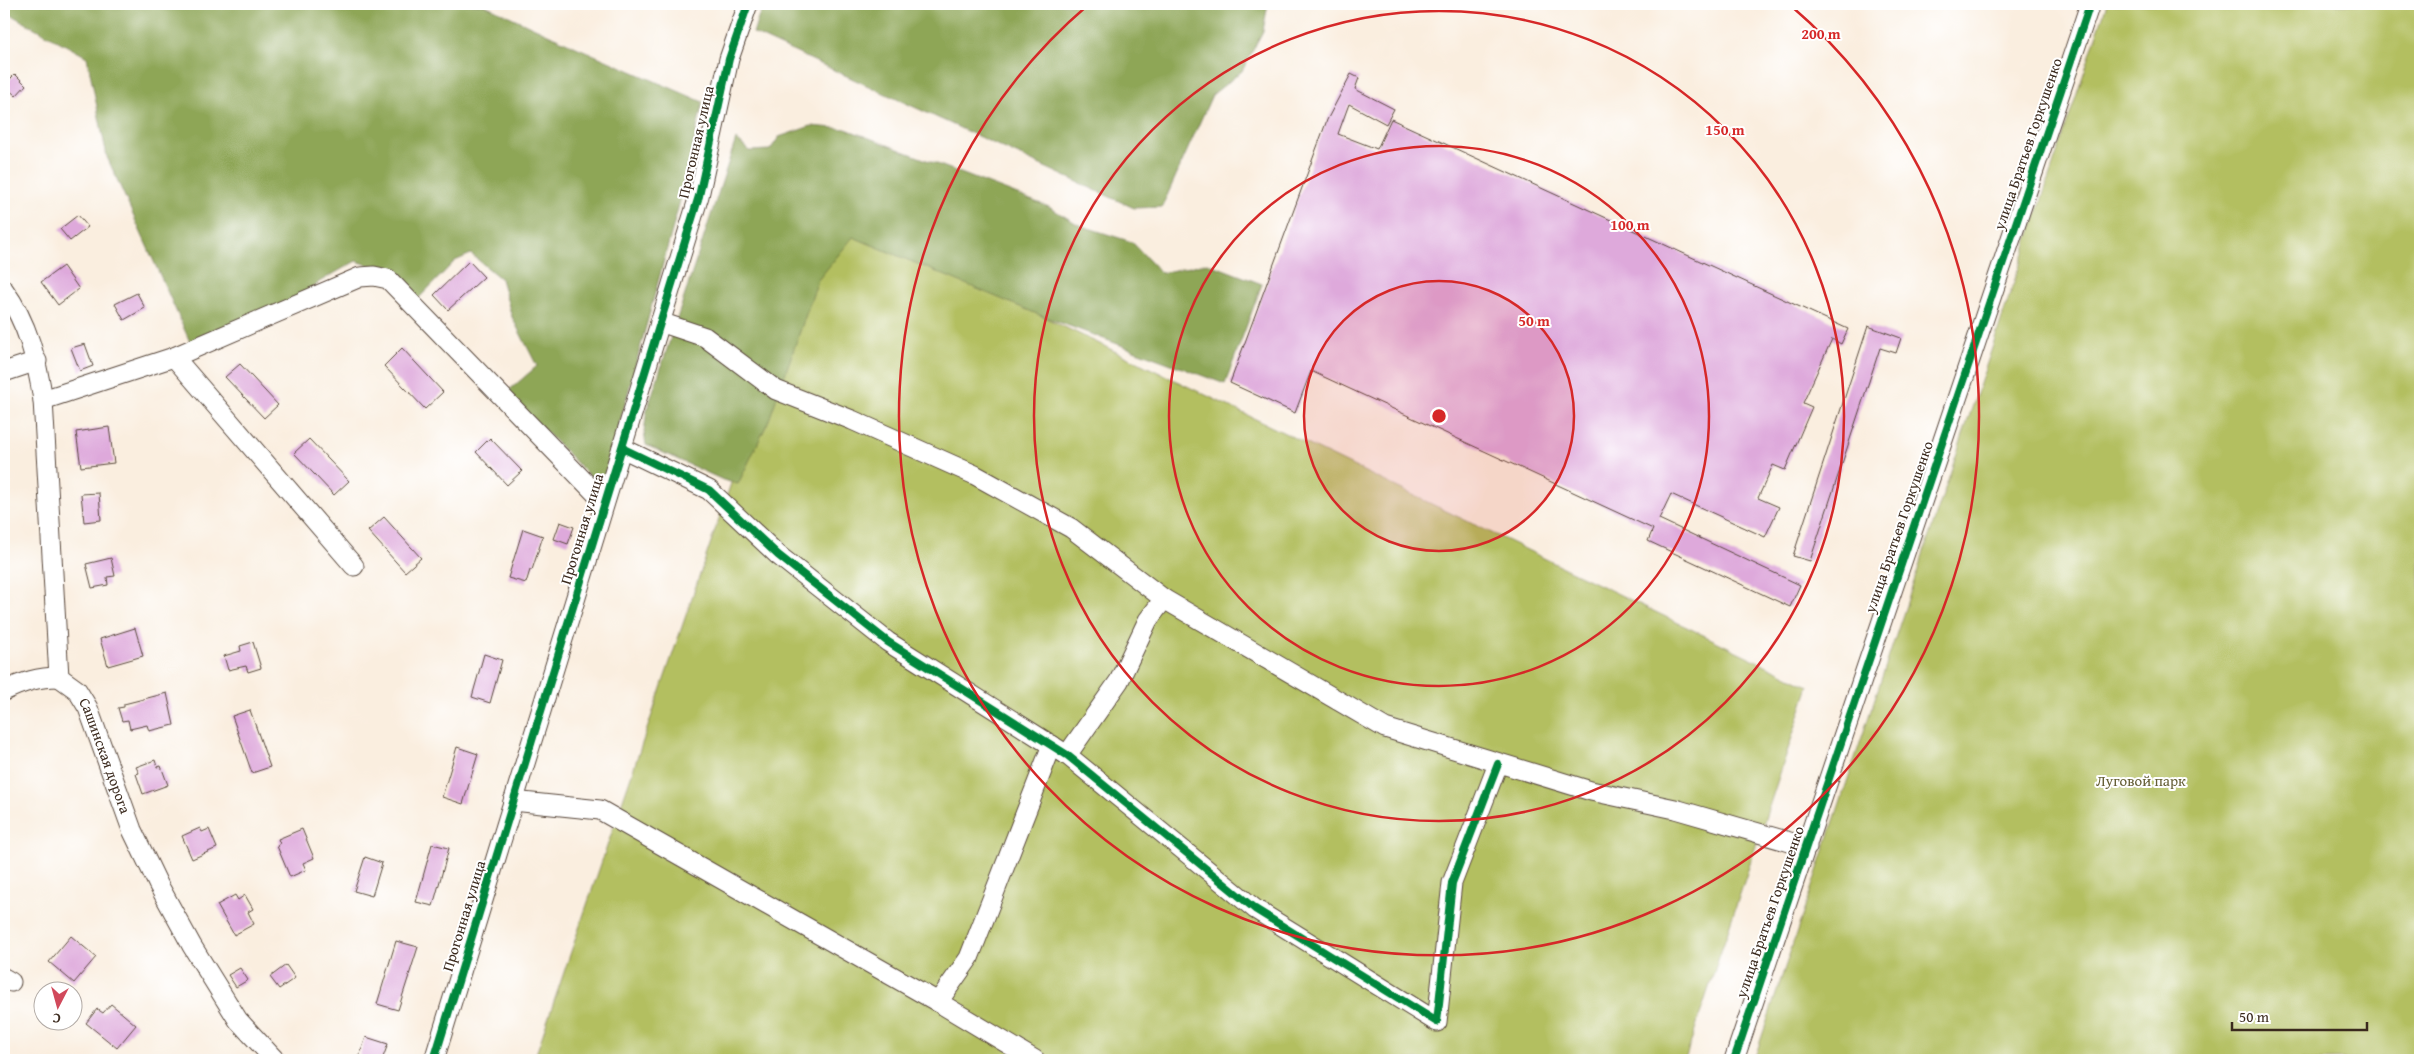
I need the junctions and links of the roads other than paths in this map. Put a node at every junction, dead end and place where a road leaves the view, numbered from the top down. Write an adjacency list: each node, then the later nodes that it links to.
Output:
1 (748, 4): 4 (street, Прогонная улица)
2 (2090, 4): 18 (street, улица Братьев Горкушенко)
3 (4, 290): 6 (street)
4 (660, 322): 9 (street, Прогонная улица); 12 (street)
5 (174, 357): 8 (street); 10 (street); 11 (street)
6 (37, 361): 7 (street); 8 (street)
7 (4, 372)
8 (43, 400): 13 (street)
9 (622, 448): 10 (street, Прогонная улица); 15 (street)
10 (604, 502): 17 (street, Прогонная улица)
11 (354, 566)
12 (1164, 599): 15 (street); 16 (street)
13 (59, 677): 14 (street); 20 (street, Сашинская дорога)
14 (4, 691)
15 (1059, 750): 16 (street); 19 (street)
16 (1498, 764): 18 (street)
17 (513, 801): 19 (street); 21 (street, Прогонная улица)
18 (1807, 847): 23 (street, улица Братьев Горкушенко)
19 (938, 1002): 22 (street)
20 (275, 1060)
21 (434, 1060)
22 (1035, 1060)
23 (1734, 1060)

